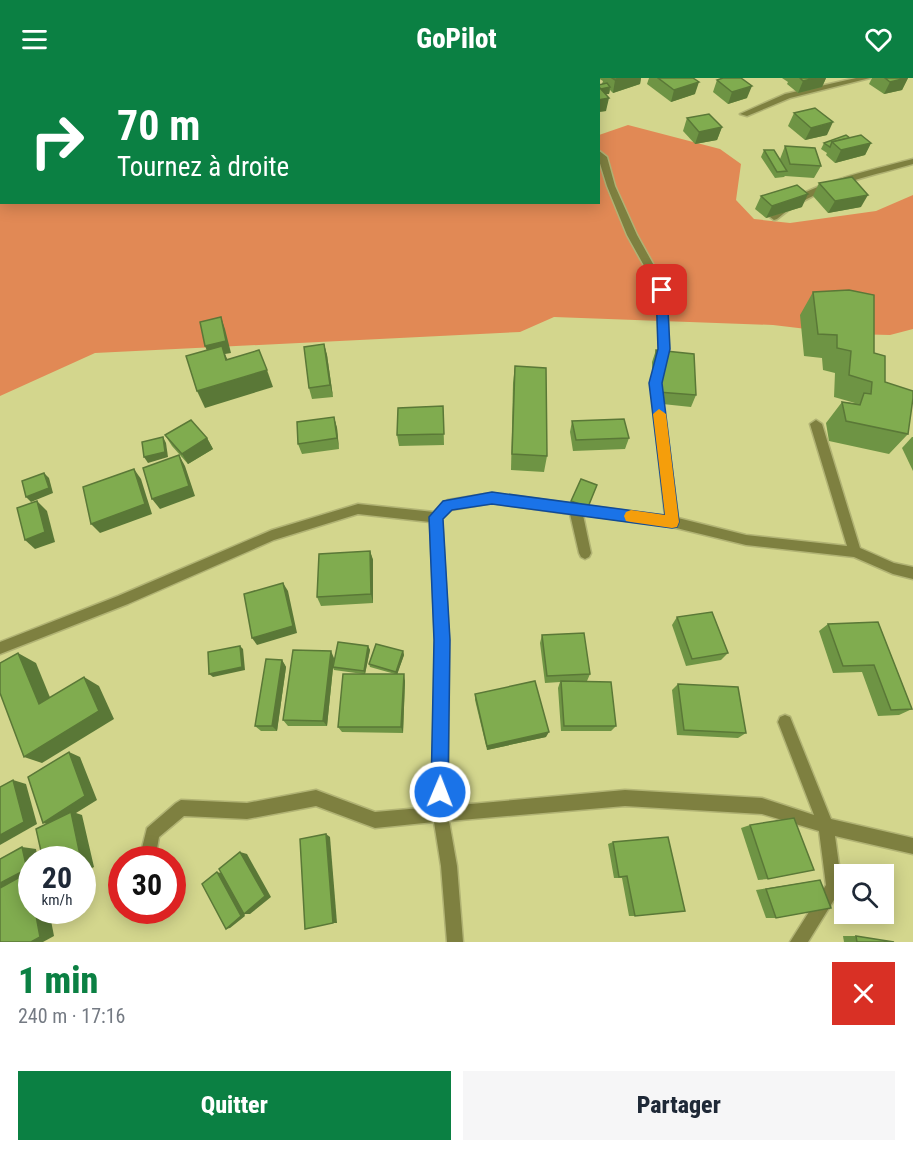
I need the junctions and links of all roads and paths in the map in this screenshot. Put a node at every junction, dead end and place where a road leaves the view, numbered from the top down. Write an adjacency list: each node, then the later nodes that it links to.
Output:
1 (866, 78): 2 (street)
2 (744, 114)
3 (600, 154): 9 (street)
4 (913, 161): 5 (street)
5 (774, 217)
6 (816, 424): 10 (street)
7 (575, 508): 8 (street); 9 (street); 11 (street)
8 (436, 517): 13 (street); 15 (street)
9 (672, 522): 10 (street)
10 (855, 552): 12 (street)
11 (585, 553)
12 (913, 573)
13 (0, 648)
14 (785, 722): 16 (street)
15 (440, 814): 16 (street); 17 (street); 19 (street)
16 (826, 826): 18 (street); 20 (street)
17 (150, 846)
18 (913, 846)
19 (455, 942)
20 (798, 942)

